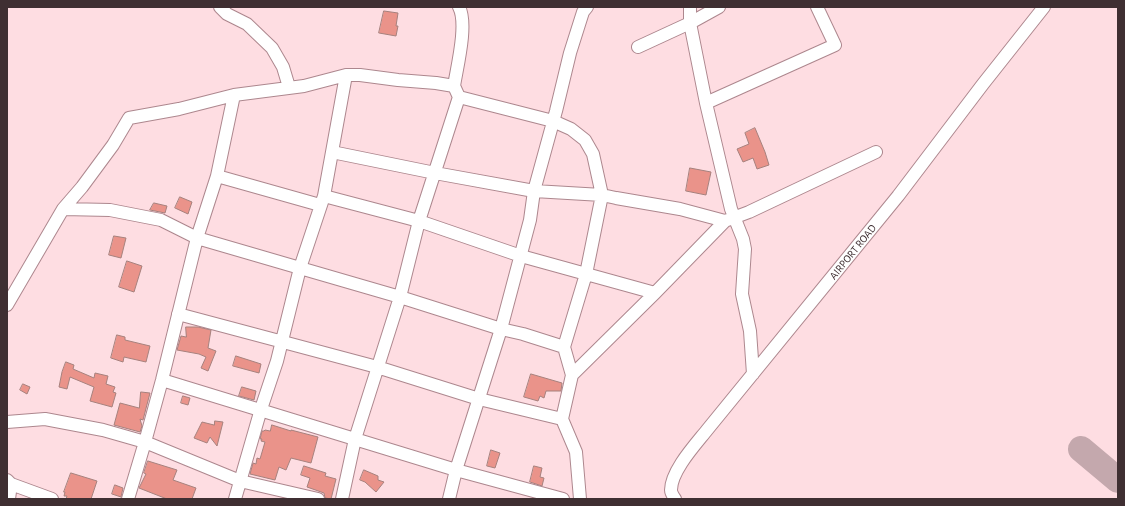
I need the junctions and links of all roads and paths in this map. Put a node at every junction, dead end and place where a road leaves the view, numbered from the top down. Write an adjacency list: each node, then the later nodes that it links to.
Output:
1 (220, 7): 11 (street)
2 (459, 7): 12 (street)
3 (587, 7): 15 (street)
4 (690, 7): 8 (street)
5 (719, 7): 8 (street)
6 (818, 7): 14 (street)
7 (1044, 7): 38 (street, AIRPORT ROAD)
8 (690, 23): 9 (street); 14 (street)
9 (638, 46)
10 (346, 75): 11 (street); 12 (street); 16 (street)
11 (289, 87): 13 (street)
12 (456, 92): 15 (street); 18 (street)
13 (234, 95): 19 (street); 23 (street)
14 (706, 103): 24 (street)
15 (553, 121): 20 (street); 21 (street)
16 (332, 152): 18 (street); 22 (street)
17 (876, 152): 24 (street)
18 (435, 173): 20 (street); 25 (street)
19 (217, 176): 22 (street); 26 (street)
20 (534, 191): 21 (street); 27 (street)
21 (602, 195): 24 (street); 29 (street)
22 (322, 201): 25 (street); 28 (street)
23 (63, 208): 26 (street); 32 (street)
24 (729, 220): 30 (street); 38 (street)
25 (419, 221): 27 (street); 31 (street)
26 (197, 238): 28 (street); 33 (street)
27 (521, 256): 29 (street); 34 (street)
28 (300, 268): 31 (street); 35 (street)
29 (586, 274): 30 (street); 36 (street)
30 (655, 293): 39 (street)
31 (400, 297): 34 (street); 37 (street)
32 (7, 305)
33 (178, 314): 35 (street); 40 (street)
34 (501, 329): 36 (street); 41 (street)
35 (281, 342): 37 (street); 42 (street)
36 (564, 347): 39 (street)
37 (377, 367): 41 (street); 45 (street)
38 (754, 374): 59 (street, AIRPORT ROAD)
39 (572, 375): 43 (street)
40 (162, 380): 42 (street); 46 (street)
41 (479, 399): 43 (street); 47 (street)
42 (261, 409): 45 (street); 48 (street)
43 (562, 419): 58 (street)
44 (7, 422): 46 (street)
45 (355, 439): 47 (street); 55 (street)
46 (145, 442): 48 (street); 52 (street)
47 (456, 470): 56 (street); 57 (street)
48 (240, 481): 53 (street); 54 (street)
49 (9, 482): 50 (street); 51 (street)
50 (9, 499)
51 (52, 499)
52 (128, 499)
53 (235, 499)
54 (318, 499)
55 (342, 499)
56 (449, 499)
57 (563, 499)
58 (580, 499)
59 (675, 499)

